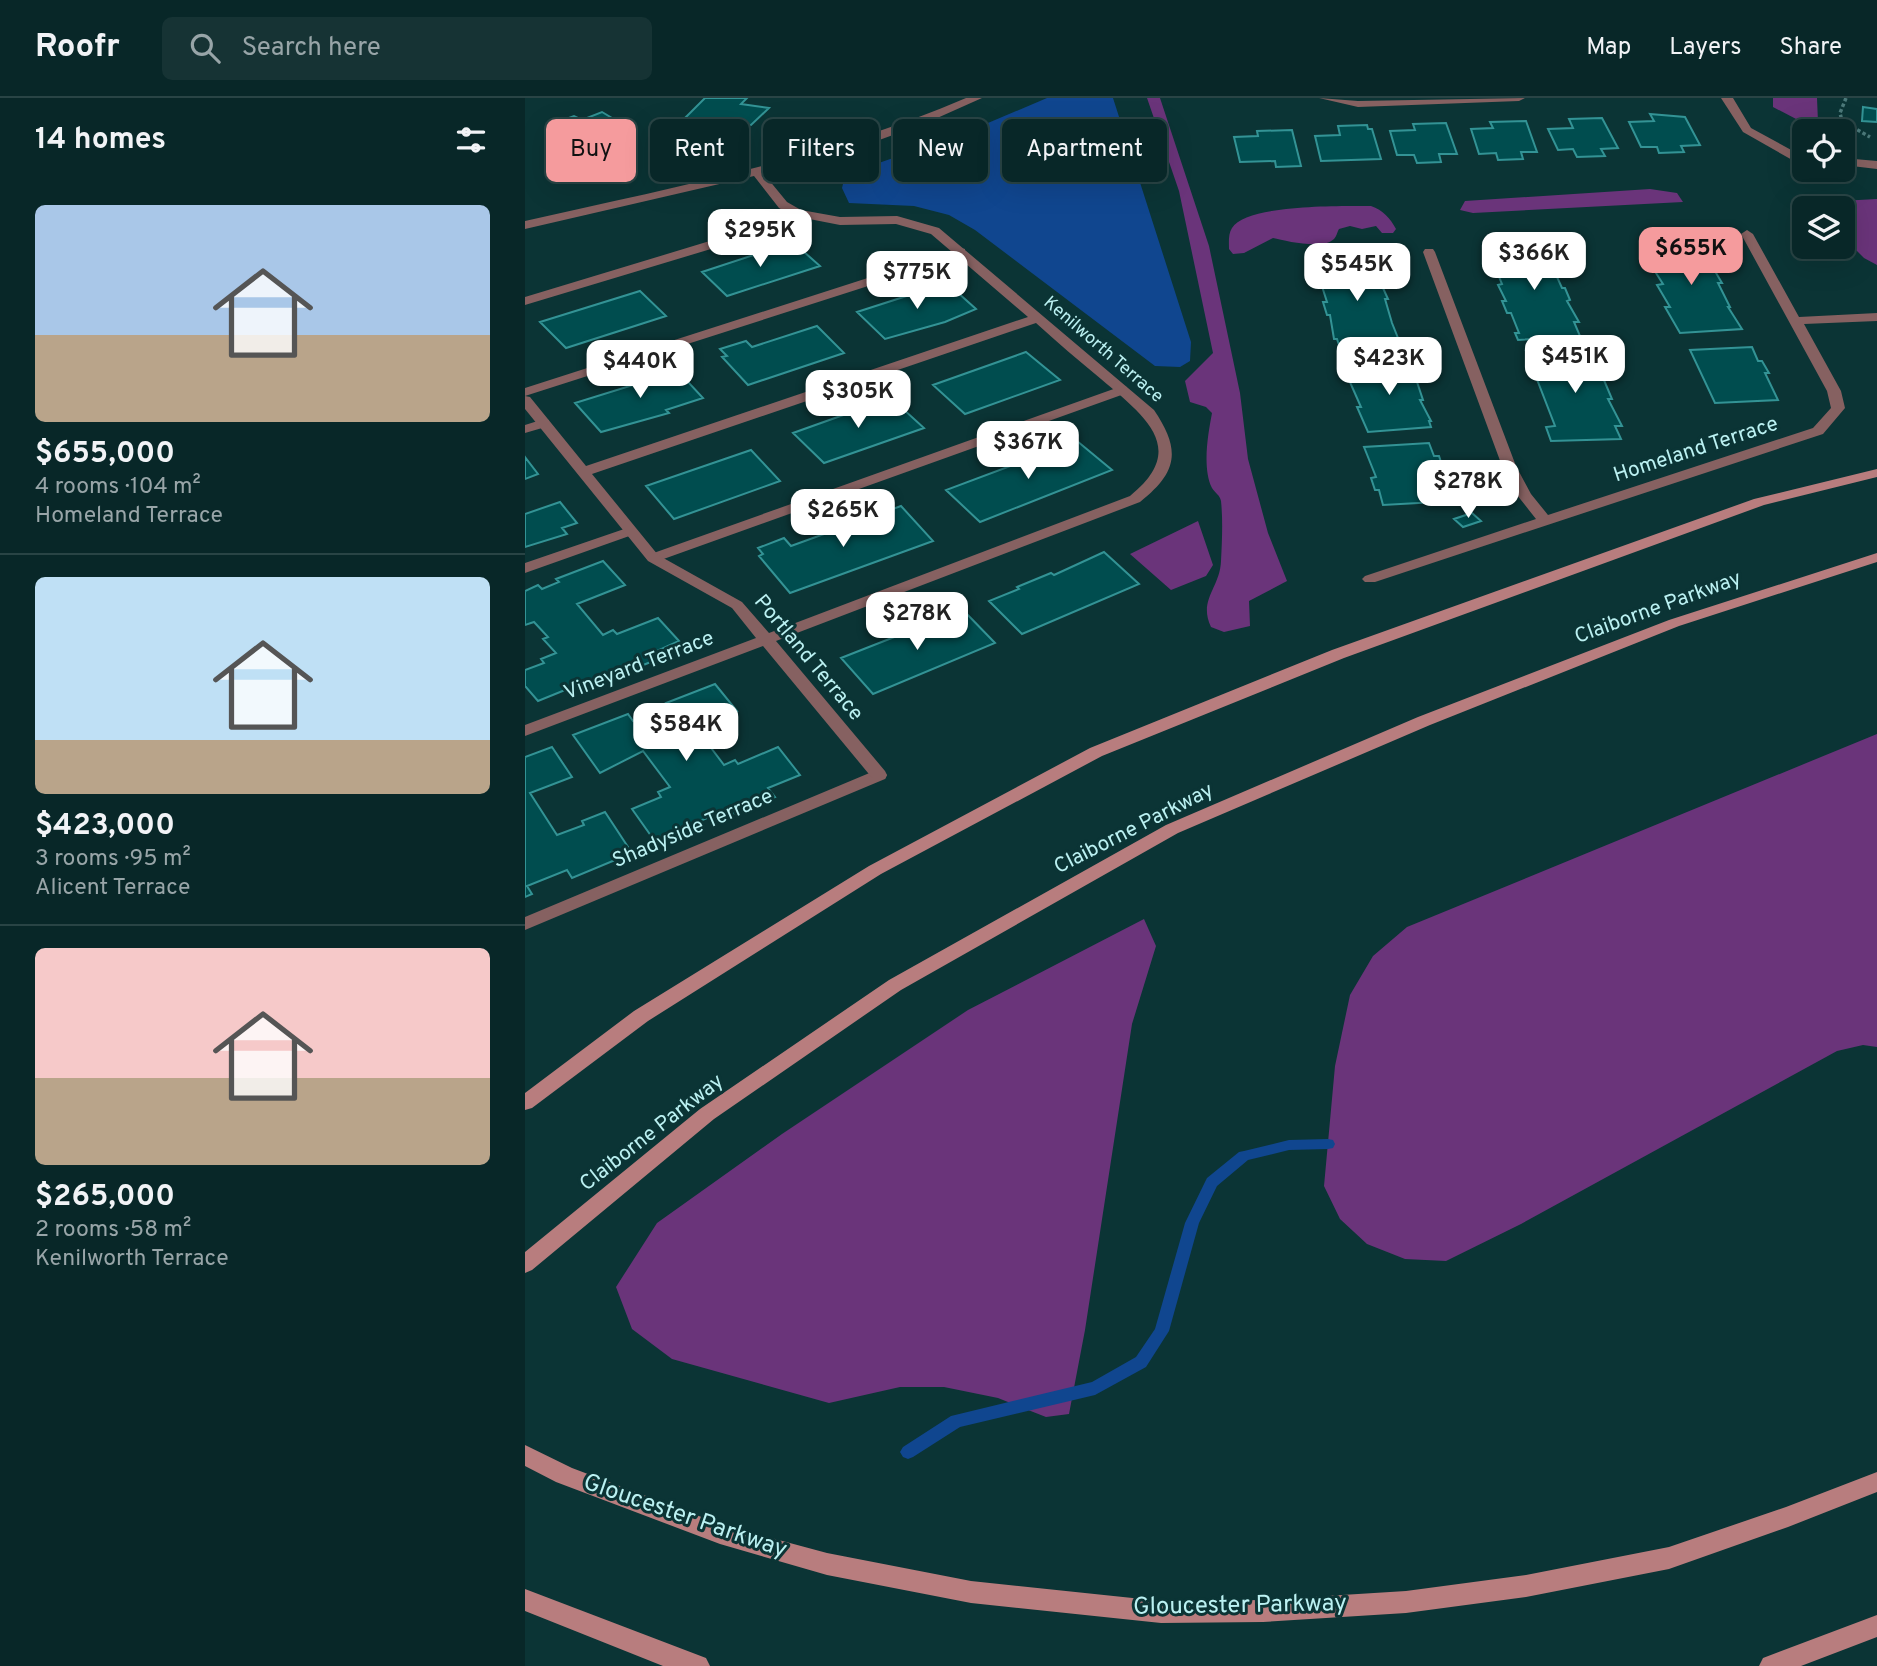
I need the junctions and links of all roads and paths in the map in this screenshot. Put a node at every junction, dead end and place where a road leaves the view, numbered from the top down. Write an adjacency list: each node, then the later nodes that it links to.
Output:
1 (976, 98): 10 (street)
2 (1325, 98): 3 (street)
3 (1519, 98)
4 (1727, 98): 7 (street)
5 (1846, 98): 6 (path)
6 (1877, 140)
7 (1792, 155)
8 (1855, 163): 9 (street)
9 (1877, 165)
10 (755, 170): 11 (street, Kenilworth Terrace); 12 (street)
11 (797, 213): 14 (street, Kenilworth Terrace); 16 (street)
12 (525, 225)
13 (1748, 234): 19 (street, Homeland Terrace)
14 (961, 252): 18 (street, Kenilworth Terrace); 21 (street)
15 (1429, 253): 27 (street)
16 (525, 301)
17 (1877, 317): 19 (street)
18 (1038, 318): 20 (street, Kenilworth Terrace); 25 (street)
19 (1793, 321): 27 (street, Homeland Terrace)
20 (1122, 390): 30 (street); 33 (street, Kenilworth Terrace)
21 (525, 392)
22 (525, 400): 23 (street, Portland Terrace)
23 (544, 423): 24 (street); 25 (street, Portland Terrace)
24 (525, 429)
25 (583, 472): 28 (street, Portland Terrace)
26 (1877, 473): 37 (main road)
27 (1545, 521): 32 (street, Homeland Terrace)
28 (630, 531): 30 (street, Portland Terrace); 31 (street)
29 (1877, 557): 38 (main road, Claiborne Parkway)
30 (653, 558): 33 (street, Portland Terrace)
31 (525, 568)
32 (1370, 579)
33 (767, 640): 34 (street, Vineyard Terrace); 35 (street, Portland Terrace)
34 (525, 731)
35 (879, 775): 36 (street, Shadyside Terrace)
36 (525, 924)
37 (525, 1103)
38 (525, 1264)
39 (525, 1455): 40 (main road, Gloucester Parkway)
40 (1877, 1482)
41 (525, 1600): 43 (main road)
42 (1877, 1626): 44 (main road)
43 (698, 1666)
44 (1771, 1666)

